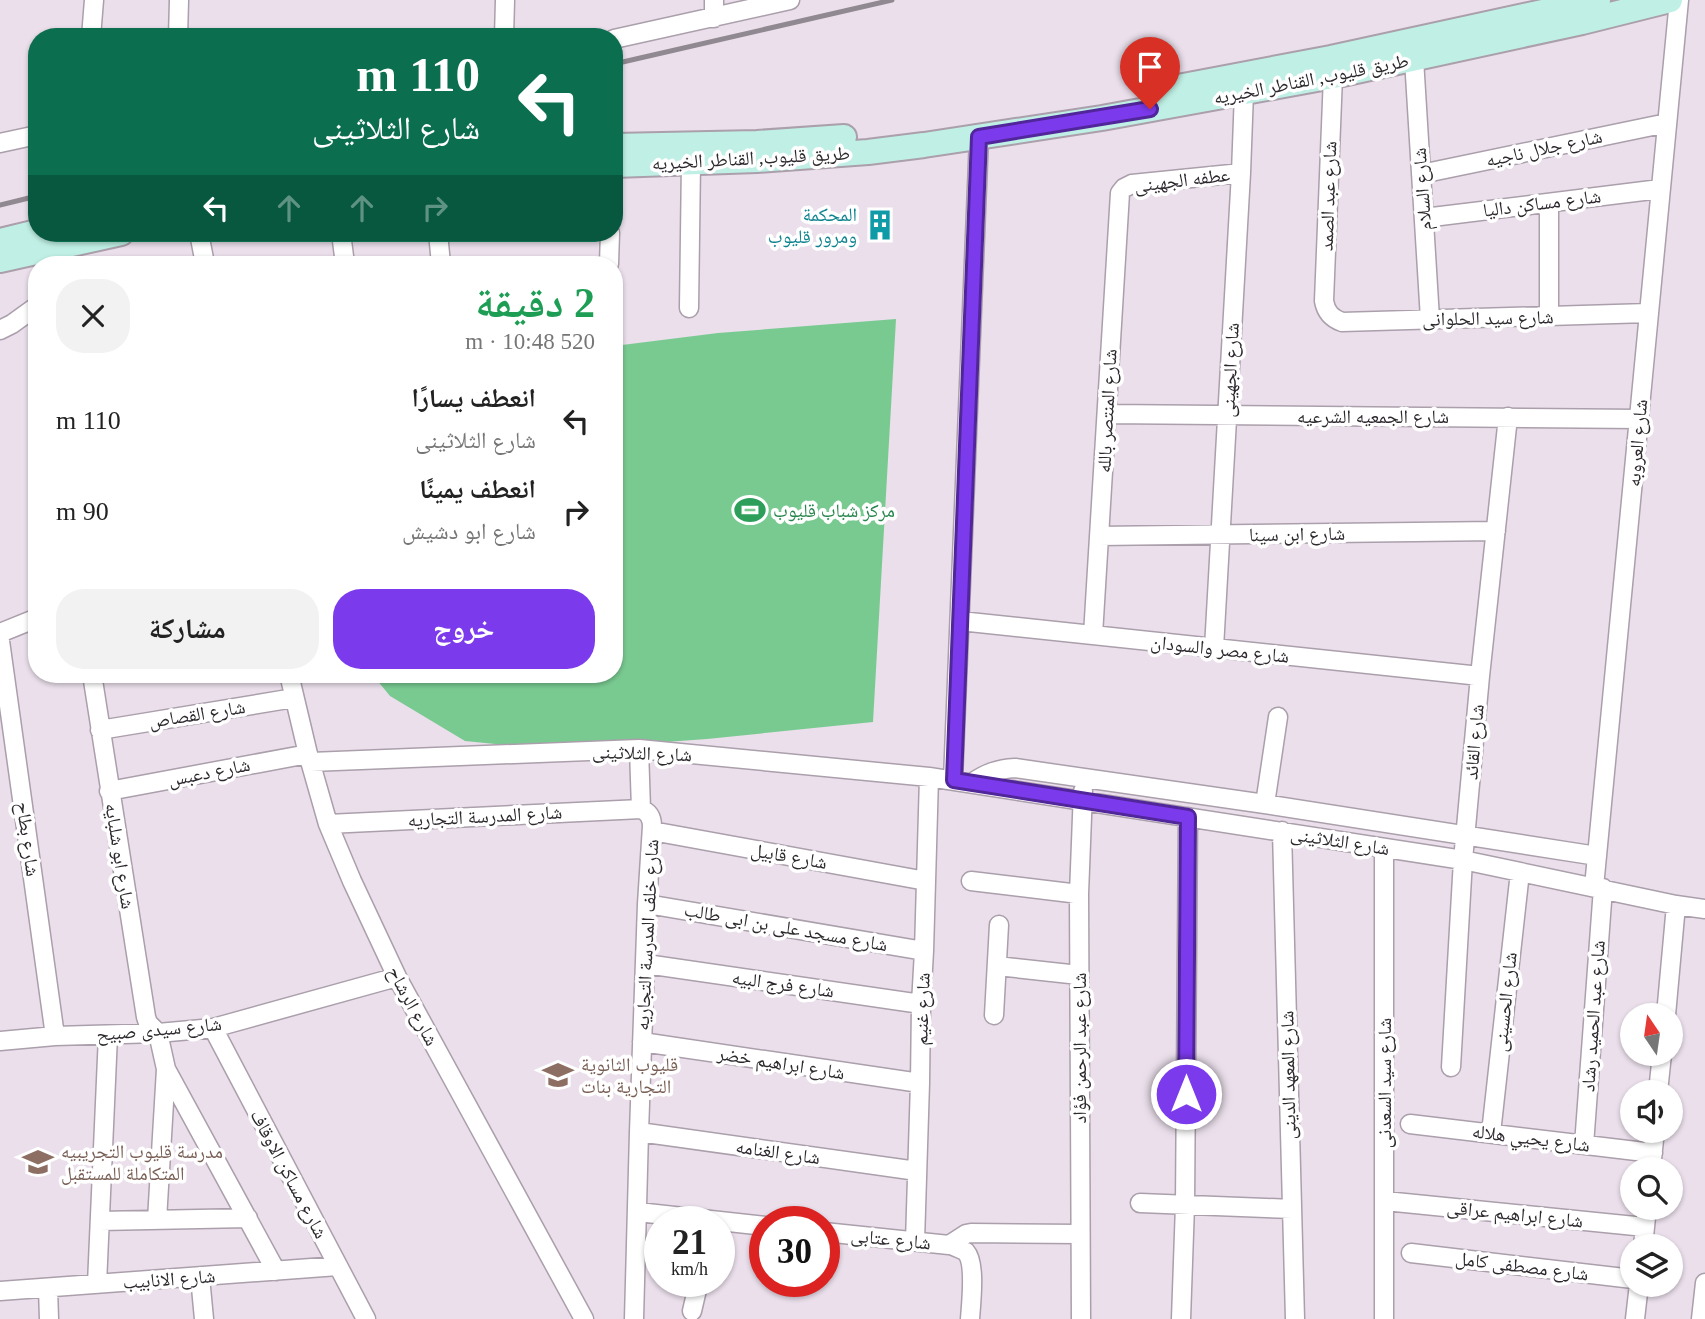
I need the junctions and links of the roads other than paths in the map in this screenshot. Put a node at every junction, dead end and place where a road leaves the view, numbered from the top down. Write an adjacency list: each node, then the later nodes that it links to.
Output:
1 (94, 0): 9 (street)
2 (179, 0): 10 (street)
3 (505, 0): 11 (street)
4 (790, 0): 8 (street)
5 (1598, 0): 20 (main road, طريق قليوب, القناطر الخيريه)
6 (1670, 0): 13 (main road, طريق قليوب, القناطر الخيريه)
7 (1679, 0): 16 (street, شارع العروبه)
8 (714, 9): 12 (street)
9 (92, 28)
10 (178, 28)
11 (504, 28)
12 (623, 36)
13 (1414, 59): 14 (main road, طريق قليوب, القناطر الخيريه); 24 (street, شارع السلام)
14 (1333, 76): 15 (main road, طريق قليوب, القناطر الخيريه); 39 (street, شارع عبد الصمد)
15 (1244, 92): 18 (main road, طريق قليوب, القناطر الخيريه); 23 (street, شارع الجهينى)
16 (1667, 122): 24 (street, شارع جلال ناجيه); 26 (street, شارع العروبه)
17 (28, 137): 19 (street)
18 (979, 137): 21 (main road, طريق قليوب, القناطر الخيريه); 50 (street)
19 (0, 143)
20 (623, 146)
21 (691, 163): 22 (main road, طريق قليوب, القناطر الخيريه); 36 (street)
22 (623, 165)
23 (1241, 173): 25 (street, عطفه الجهينى); 44 (street, شارع الجهينى)
24 (1421, 174): 28 (street, شارع السلام)
25 (1124, 188): 43 (street, شارع المنتصر بالله)
26 (1660, 189): 27 (street, شارع مساكن داليا); 38 (street, شارع العروبه)
27 (1549, 203): 28 (street, شارع مساكن داليا); 40 (street)
28 (1424, 218): 41 (street, شارع السلام)
29 (28, 234): 30 (main road)
30 (0, 241)
31 (97, 242): 32 (main road)
32 (65, 254): 33 (main road)
33 (43, 256)
34 (28, 257): 35 (main road)
35 (0, 260)
36 (689, 308)
37 (28, 312): 42 (street)
38 (1648, 313): 40 (street, شارع سيد الحلوانى); 46 (street, شارع العروبه)
39 (1329, 315): 41 (street, شارع سيد الحلوانى)
40 (1549, 316): 41 (street, شارع سيد الحلوانى)
41 (1430, 319)
42 (0, 330)
43 (1107, 414): 44 (street, شارع الجمعيه الشرعيه); 49 (street, شارع المنتصر بالله)
44 (1227, 415): 45 (street, شارع الجمعيه الشرعيه); 48 (street, شارع الجهينى)
45 (1508, 417): 46 (street, شارع الجمعيه الشرعيه); 47 (street, شارع القائد)
46 (1640, 419): 78 (street, شارع العروبه)
47 (1496, 531): 48 (street, شارع ابن سينا); 56 (street, شارع القائد)
48 (1221, 535): 49 (street, شارع ابن سينا); 55 (street, شارع الجهينى)
49 (1099, 536): 53 (street, شارع المنتصر بالله)
50 (960, 621): 53 (street, شارع مصر والسودان); 66 (street)
51 (28, 622): 52 (street)
52 (0, 633)
53 (1093, 635): 55 (street, شارع مصر والسودان)
54 (0, 641): 100 (street, شارع بطاح)
55 (1214, 648): 56 (street, شارع مصر والسودان)
56 (1480, 676): 76 (street, شارع القائد)
57 (93, 683): 61 (street, شارع ابو شلبايه)
58 (291, 683): 59 (street, شارع الرشاح)
59 (294, 698): 61 (street, شارع القصاص); 63 (street, شارع الرشاح)
60 (1278, 717): 70 (street)
61 (100, 730): 68 (street, شارع ابو شلبايه)
62 (639, 749): 63 (street, شارع الثلاثينى); 64 (street, شارع الثلاثينى); 71 (street)
63 (309, 758): 68 (street, شارع دعبس); 73 (street, شارع الرشاح)
64 (929, 777): 66 (street, شارع الثلاثينى); 81 (street, شارع غنيم)
65 (1083, 778): 67 (street, شارع الثلاثينى); 69 (street, شارع عبد الرحمن فؤاد); 70 (street, شارع الثلاثينى)
66 (954, 780): 67 (street, شارع الثلاثينى)
67 (972, 783): 69 (street, شارع الثلاثينى)
68 (109, 791): 98 (street, شارع ابو شلبايه)
69 (1083, 800): 72 (street, شارع الثلاثينى); 84 (street, شارع عبد الرحمن فؤاد)
70 (1265, 804): 76 (street, شارع الثلاثينى)
71 (641, 809): 73 (street, شارع المدرسة التجاريه); 74 (street, شارع خلف المدرسة التجاريه)
72 (1188, 817): 75 (street, شارع الثلاثينى); 114 (street)
73 (328, 824): 93 (street, شارع الرشاح)
74 (652, 831): 81 (street, شارع قابيل); 85 (street, شارع خلف المدرسة التجاريه)
75 (1282, 831): 77 (street, شارع الثلاثينى); 115 (street, شارع المعهد الدينى)
76 (1466, 835): 78 (street, شارع الثلاثينى); 79 (street, شارع القائد)
77 (1384, 848): 79 (street, شارع الثلاثينى); 112 (street, شارع سيد السعدنى)
78 (1597, 856): 83 (street, شارع العروبه)
79 (1464, 860): 80 (street, شارع الثلاثينى); 103 (street, شارع القائد)
80 (1520, 872): 83 (street, شارع الثلاثينى); 108 (street, شارع الحسينى)
81 (926, 881): 89 (street, شارع غنيم)
82 (971, 881): 84 (street)
83 (1598, 888): 86 (street, شارع الثلاثينى); 109 (street, شارع عبد الحميد رشاد)
84 (1079, 894): 92 (street, شارع عبد الرحمن فؤاد)
85 (648, 904): 89 (street, شارع مسجد على بن ابى طالب); 90 (street, شارع خلف المدرسة التجاريه)
86 (1676, 905): 87 (street, شارع الثلاثينى); 94 (street)
87 (1705, 909)
88 (999, 925): 91 (street)
89 (924, 951): 95 (street, شارع غنيم)
90 (646, 964): 95 (street, شارع فرج البيه); 102 (street, شارع خلف المدرسة التجاريه)
91 (997, 966): 92 (street); 96 (street)
92 (1079, 975): 124 (street, شارع عبد الرحمن فؤاد)
93 (397, 977): 97 (street, شارع سيدى صبيح); 143 (street, شارع الرشاح)
94 (1667, 1003)
95 (921, 1004): 105 (street, شارع غنيم)
96 (995, 1015)
97 (213, 1028): 98 (street, شارع سيدى صبيح); 129 (street, شارع مساكن الاوقاف)
98 (158, 1033): 99 (street, شارع سيدى صبيح); 104 (street, شارع ابو شلبايه)
99 (108, 1035): 100 (street, شارع سيدى صبيح); 121 (street)
100 (55, 1036): 101 (street, شارع سيدى صبيح)
101 (0, 1041)
102 (642, 1042): 105 (street, شارع ابراهيم خضر); 107 (street, شارع خلف المدرسة التجاريه)
103 (1451, 1067)
104 (166, 1069): 118 (street); 119 (street)
105 (920, 1083): 111 (street, شارع غنيم)
106 (1410, 1124): 108 (street, شارع يحيي هلاله)
107 (639, 1132): 111 (street, شارع الغنامه); 116 (street, شارع خلف المدرسة التجاريه)
108 (1491, 1133): 109 (street, شارع يحيي هلاله)
109 (1584, 1145): 110 (street, شارع يحيي هلاله)
110 (1635, 1157)
111 (917, 1171): 126 (street, شارع غنيم)
112 (1385, 1201): 122 (street, شارع ابراهيم عراقى); 149 (street, شارع سيد السعدنى)
113 (1140, 1203): 114 (street)
114 (1185, 1205): 115 (street); 147 (street)
115 (1292, 1209): 148 (street, شارع المعهد الدينى)
116 (638, 1212): 117 (street); 144 (street, شارع خلف المدرسة التجاريه)
117 (644, 1213)
118 (248, 1218): 119 (street); 130 (street)
119 (157, 1220): 121 (street)
120 (1646, 1220): 122 (street)
121 (100, 1221): 134 (street)
122 (1646, 1227): 125 (street)
123 (840, 1234): 126 (street, شارع عتابى)
124 (1080, 1234): 127 (street, شارع عتابى); 146 (street, شارع عبد الرحمن فؤاد)
125 (1645, 1234)
126 (915, 1241): 127 (street, شارع عتابى)
127 (951, 1245): 145 (street)
128 (1411, 1253): 132 (street, شارع مصطفى كامل)
129 (338, 1266): 130 (street, شارع الانابيب); 142 (street, شارع مساكن الاوقاف)
130 (276, 1271): 131 (street, شارع الانابيب)
131 (200, 1277): 134 (street, شارع الانابيب); 141 (street)
132 (1620, 1277)
133 (1705, 1283): 151 (street)
134 (97, 1284): 135 (street, شارع الانابيب)
135 (48, 1288): 136 (street, شارع الانابيب); 140 (street)
136 (0, 1291)
137 (695, 1297): 139 (street)
138 (1638, 1297): 150 (street)
139 (692, 1311)
140 (49, 1319)
141 (204, 1319)
142 (366, 1319)
143 (584, 1319)
144 (634, 1319)
145 (970, 1319)
146 (1081, 1319)
147 (1181, 1319)
148 (1295, 1319)
149 (1384, 1319)
150 (1635, 1319)
151 (1701, 1319)

